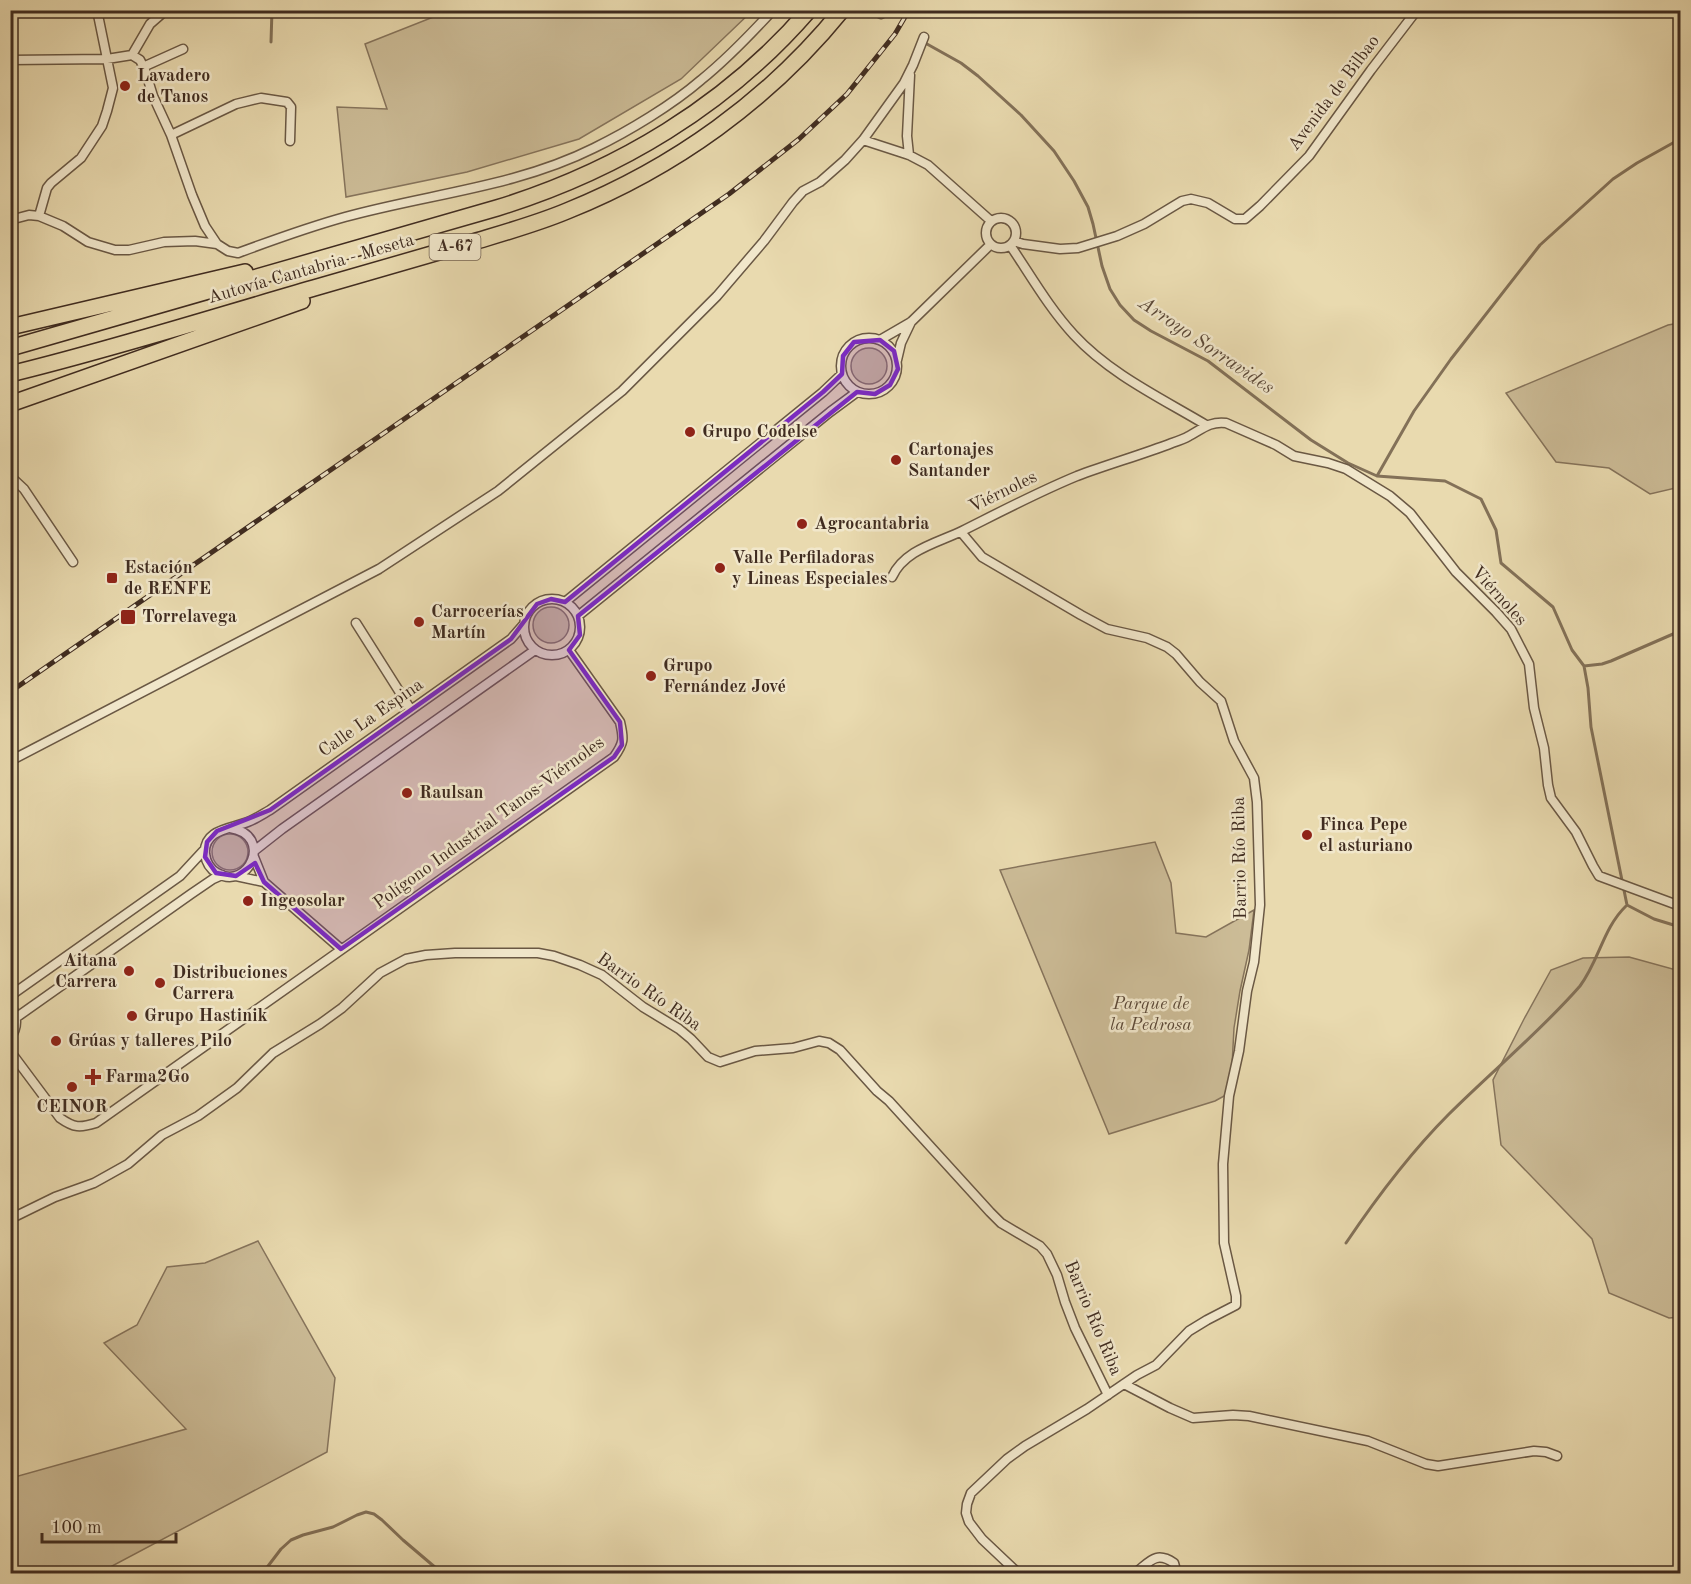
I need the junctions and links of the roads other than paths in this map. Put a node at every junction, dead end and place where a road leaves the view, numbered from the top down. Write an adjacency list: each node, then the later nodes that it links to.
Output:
1 (97, 10): 10 (street)
2 (166, 10): 9 (street)
3 (773, 10): 24 (street)
4 (809, 10): 22 (highway, Autovía Cantabria - Meseta / A-67)
5 (842, 10): 18 (highway, Autovía Cantabria - Meseta / A-67)
6 (1416, 10): 23 (street, Avenida de Bilbao)
7 (924, 37): 13 (street)
8 (183, 49): 12 (street)
9 (132, 55): 10 (street); 12 (street)
10 (107, 59): 11 (street); 19 (street)
11 (10, 60)
12 (143, 67): 14 (street)
13 (910, 72): 15 (street); 17 (street)
14 (171, 135): 16 (street); 24 (street)
15 (863, 140): 17 (street); 47 (street)
16 (290, 141)
17 (909, 155): 21 (street)
18 (564, 212): 31 (highway, Autovía Cantabria - Meseta / A-67); 34 (highway)
19 (39, 216): 20 (street); 24 (street)
20 (10, 220)
21 (991, 221): 23 (street); 25 (street)
22 (426, 229): 27 (highway); 29 (highway, Autovía Cantabria - Meseta / A-67)
23 (1012, 243): 25 (street); 35 (street, Viérnoles)
24 (217, 244)
25 (990, 245): 26 (street)
26 (911, 322): 28 (street); 30 (street)
27 (10, 327)
28 (880, 340): 30 (street); 32 (street)
29 (10, 348)
30 (897, 360): 33 (street)
31 (10, 374)
32 (842, 374): 33 (street); 40 (street)
33 (857, 392): 41 (street)
34 (10, 405)
35 (1206, 425): 37 (street, Viérnoles); 54 (street, Viérnoles)
36 (10, 476): 38 (street)
37 (961, 532): 39 (street, Viérnoles); 62 (street, Barrio Río Riba)
38 (73, 562)
39 (892, 577)
40 (565, 602): 41 (street); 43 (street, Calle La Espina)
41 (578, 616): 45 (street)
42 (356, 623): 46 (street)
43 (524, 624): 44 (street); 46 (street, Calle La Espina)
44 (535, 650): 45 (street); 50 (street)
45 (569, 650): 55 (street, Polígono Industrial Tanos-Viérnoles)
46 (411, 710): 48 (street, Calle La Espina)
47 (10, 761)
48 (230, 828): 49 (street, Calle La Espina); 50 (street)
49 (205, 849): 51 (street); 56 (street, Calle La Espina)
50 (254, 854): 52 (street); 53 (street)
51 (222, 875): 52 (street); 58 (street)
52 (236, 876): 53 (street)
53 (264, 882): 55 (street)
54 (1680, 906)
55 (342, 948): 60 (street, Polígono Industrial Tanos-Viérnoles)
56 (10, 996)
57 (10, 1005): 58 (street)
58 (16, 1017): 59 (street)
59 (10, 1039)
60 (10, 1051)
61 (10, 1219): 63 (street, Barrio Río Riba)
62 (1124, 1384): 63 (street, Barrio Río Riba); 64 (street, Barrio Río Riba)
63 (1108, 1395): 65 (street, Barrio Río Riba)
64 (1557, 1456)
65 (1018, 1574)
66 (1134, 1574): 67 (street)
67 (1177, 1574)

